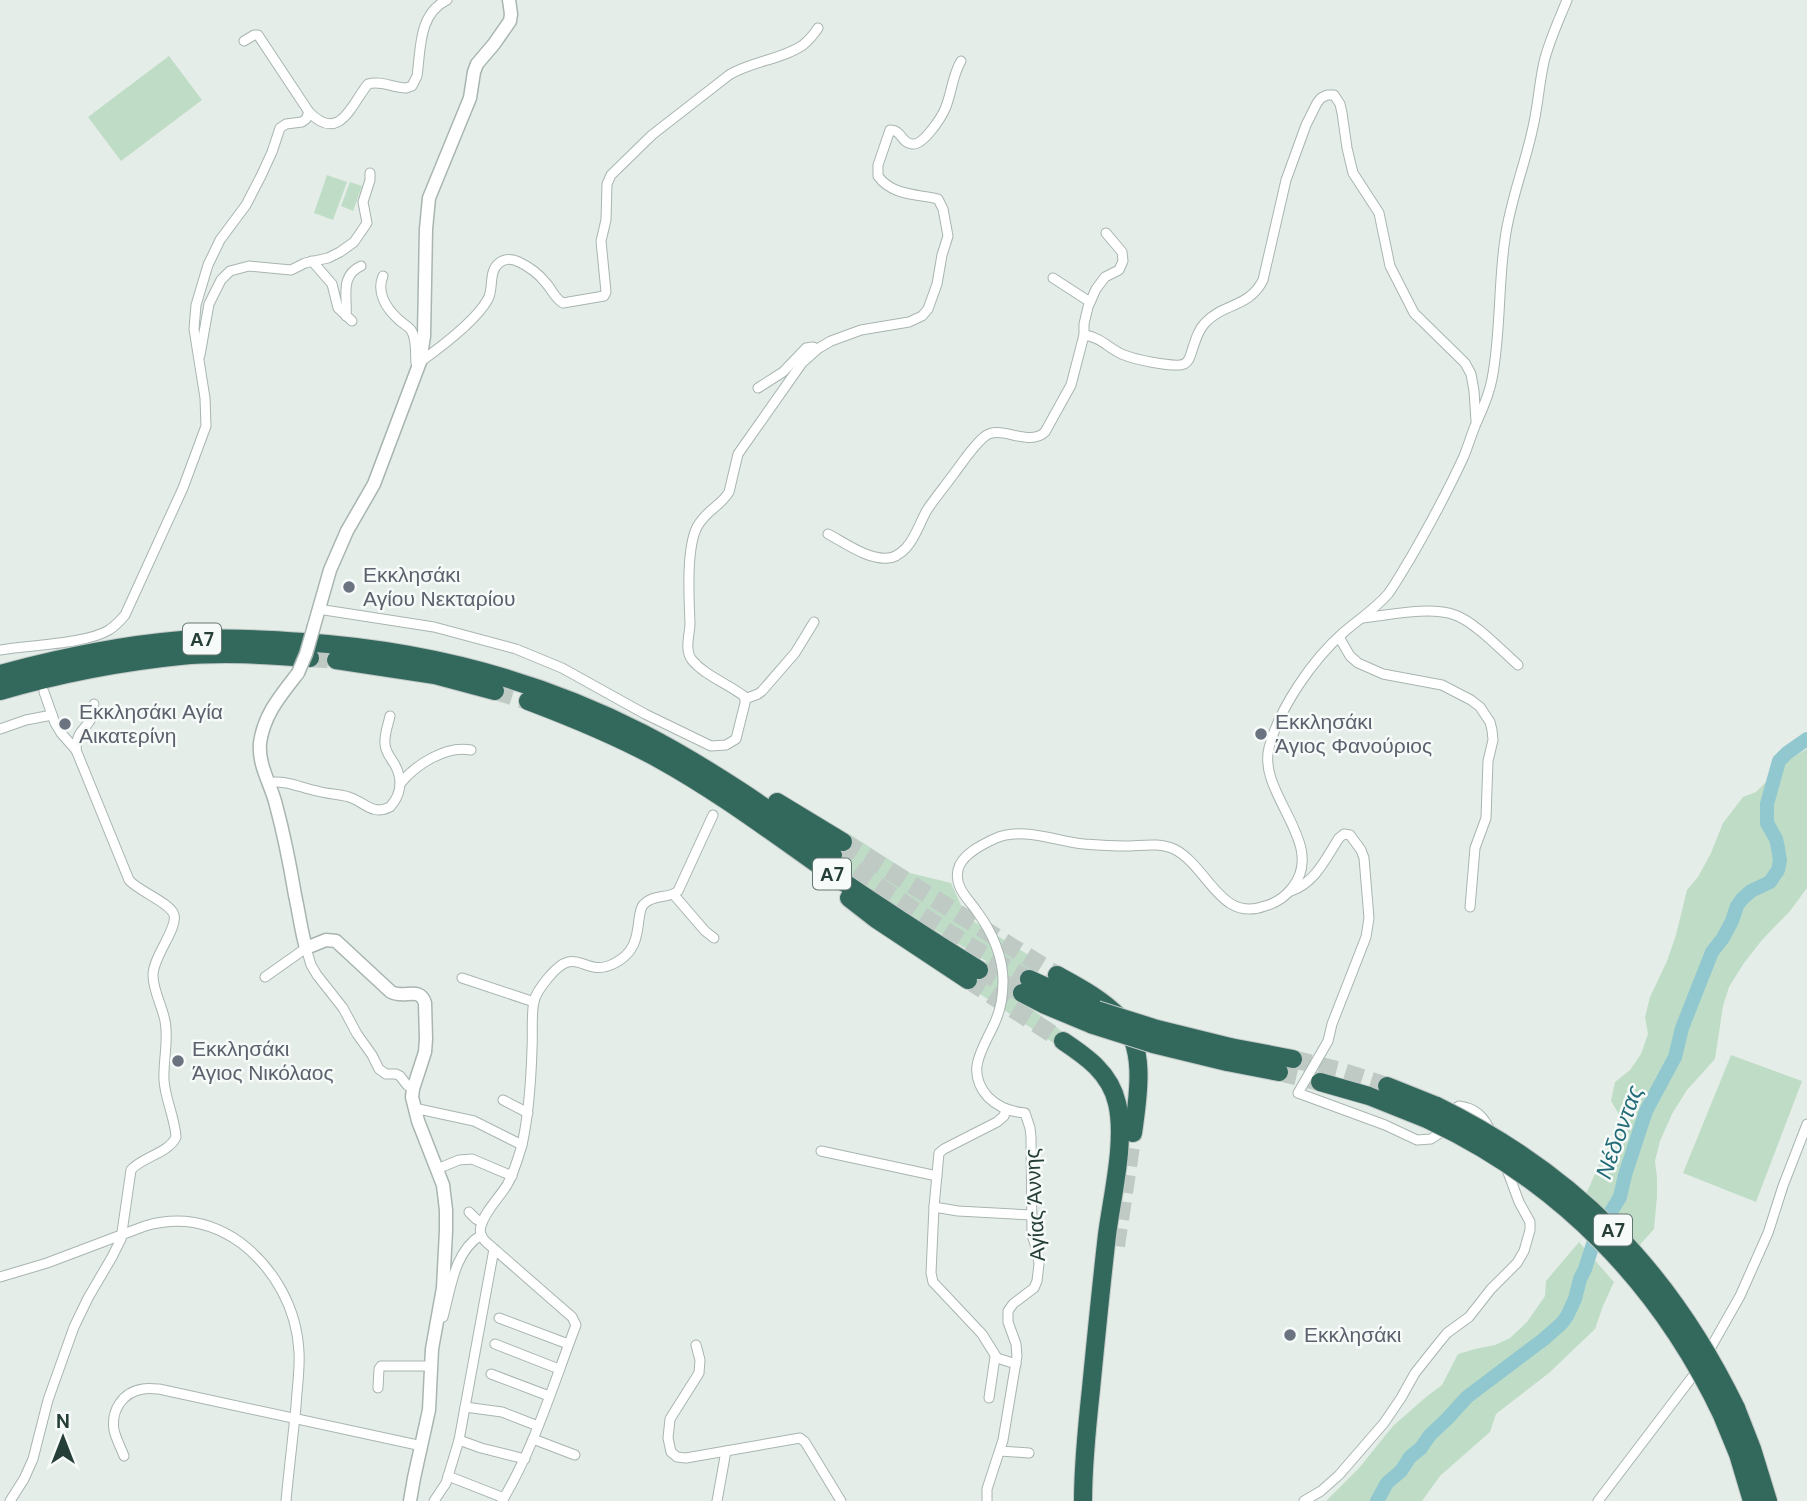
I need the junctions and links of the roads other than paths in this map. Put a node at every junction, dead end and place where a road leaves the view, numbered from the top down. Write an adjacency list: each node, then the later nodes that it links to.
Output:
1 (447, 0): 7 (street)
2 (509, 0): 18 (street)
3 (1567, 0): 20 (street)
4 (818, 28): 18 (street)
5 (243, 41): 7 (street)
6 (961, 61): 16 (street)
7 (309, 112): 17 (street)
8 (370, 173): 10 (street)
9 (1106, 233): 14 (street)
10 (316, 260): 11 (street); 17 (street)
11 (361, 265)
12 (383, 275): 18 (street)
13 (1053, 278): 14 (street)
14 (1090, 302): 15 (street)
15 (1084, 335): 20 (street); 21 (street)
16 (817, 349): 19 (street); 36 (street)
17 (199, 360): 26 (street)
18 (418, 367): 22 (street)
19 (758, 387)
20 (1476, 423): 23 (street)
21 (828, 534)
22 (318, 609): 36 (street); 44 (street, bridge)
23 (1362, 618): 25 (street); 31 (street)
24 (814, 622): 36 (street)
25 (1339, 637): 48 (street); 50 (street)
26 (34, 646): 27 (street); 28 (street)
27 (0, 650)
28 (36, 658)
29 (310, 658): 33 (highway, Α7)
30 (336, 660): 34 (highway)
31 (1518, 665)
32 (0, 674): 47 (highway, Α7)
33 (0, 691)
34 (495, 691)
35 (44, 692): 39 (street)
36 (745, 699)
37 (528, 701): 53 (highway)
38 (94, 704): 42 (street)
39 (52, 715): 41 (street); 42 (street)
40 (390, 716): 45 (street)
41 (0, 729)
42 (76, 750): 82 (street)
43 (471, 750): 45 (street)
44 (268, 783): 45 (street); 52 (street)
45 (400, 784)
46 (713, 816): 49 (street)
47 (838, 849)
48 (1289, 891): 68 (street, Αγίας Άννης); 124 (street)
49 (674, 895): 51 (street); 58 (street)
50 (1470, 907)
51 (714, 938)
52 (306, 948): 55 (street); 65 (street); 65 (street)
53 (973, 975)
54 (1057, 975): 72 (highway)
55 (265, 977)
56 (462, 978): 58 (street)
57 (1025, 986): 60 (highway, bridge)
58 (534, 1002): 69 (street)
59 (1063, 1041): 92 (highway)
60 (1229, 1054): 61 (highway); 62 (highway)
61 (1293, 1059)
62 (1279, 1072)
63 (1320, 1082): 70 (highway, Α7)
64 (1387, 1086): 70 (highway, Α7)
65 (413, 1089): 67 (street)
66 (503, 1100): 69 (street)
67 (414, 1108): 73 (street); 75 (street)
68 (1006, 1109): 77 (street); 80 (street, Αγίας Άννης)
69 (528, 1113): 73 (street)
70 (1433, 1113): 102 (highway, Α7, bridge)
71 (1807, 1124): 125 (street)
72 (1133, 1133)
73 (522, 1145): 76 (street)
74 (821, 1151): 77 (street)
75 (438, 1169): 76 (street); 88 (street)
76 (512, 1176): 81 (street)
77 (937, 1176): 78 (street)
78 (934, 1207): 80 (street); 93 (street)
79 (469, 1212): 81 (street)
80 (1032, 1215): 94 (street, Αγίας Άννης)
81 (482, 1222): 83 (street)
82 (122, 1235): 86 (street); 103 (street); 116 (street)
83 (481, 1235): 85 (street); 88 (street)
84 (1115, 1246): 92 (highway)
85 (494, 1249): 90 (street); 101 (street)
86 (0, 1277)
87 (499, 1318): 90 (street)
88 (436, 1327): 95 (street)
89 (495, 1344): 96 (street)
90 (568, 1344): 96 (street)
91 (696, 1345): 108 (street)
92 (1095, 1346): 123 (highway)
93 (995, 1356): 94 (street); 100 (street)
94 (1016, 1364): 109 (street, Αγίας Άννης)
95 (431, 1366): 98 (street); 107 (street)
96 (559, 1369): 99 (street)
97 (491, 1374): 99 (street)
98 (378, 1388)
99 (549, 1396): 104 (street)
100 (989, 1398)
101 (465, 1406): 104 (street); 106 (street)
102 (1729, 1412): 126 (highway, Α7); 127 (highway, Α7)
103 (295, 1418): 107 (street); 112 (street); 117 (street)
104 (538, 1426): 105 (street)
105 (533, 1439): 111 (street); 113 (street)
106 (459, 1440): 113 (street); 114 (street)
107 (422, 1446): 118 (street)
108 (726, 1451): 120 (street); 121 (street)
109 (1000, 1451): 110 (street); 122 (street, Αγίας Άννης)
110 (1029, 1453)
111 (575, 1455)
112 (124, 1456)
113 (525, 1459): 115 (street)
114 (448, 1476): 115 (street); 119 (street)
115 (503, 1500)
116 (10, 1501)
117 (286, 1501)
118 (410, 1501)
119 (434, 1501)
120 (717, 1501)
121 (841, 1501)
122 (987, 1501)
123 (1083, 1501)
124 (1304, 1501)
125 (1598, 1501)
126 (1752, 1501)
127 (1768, 1501)

